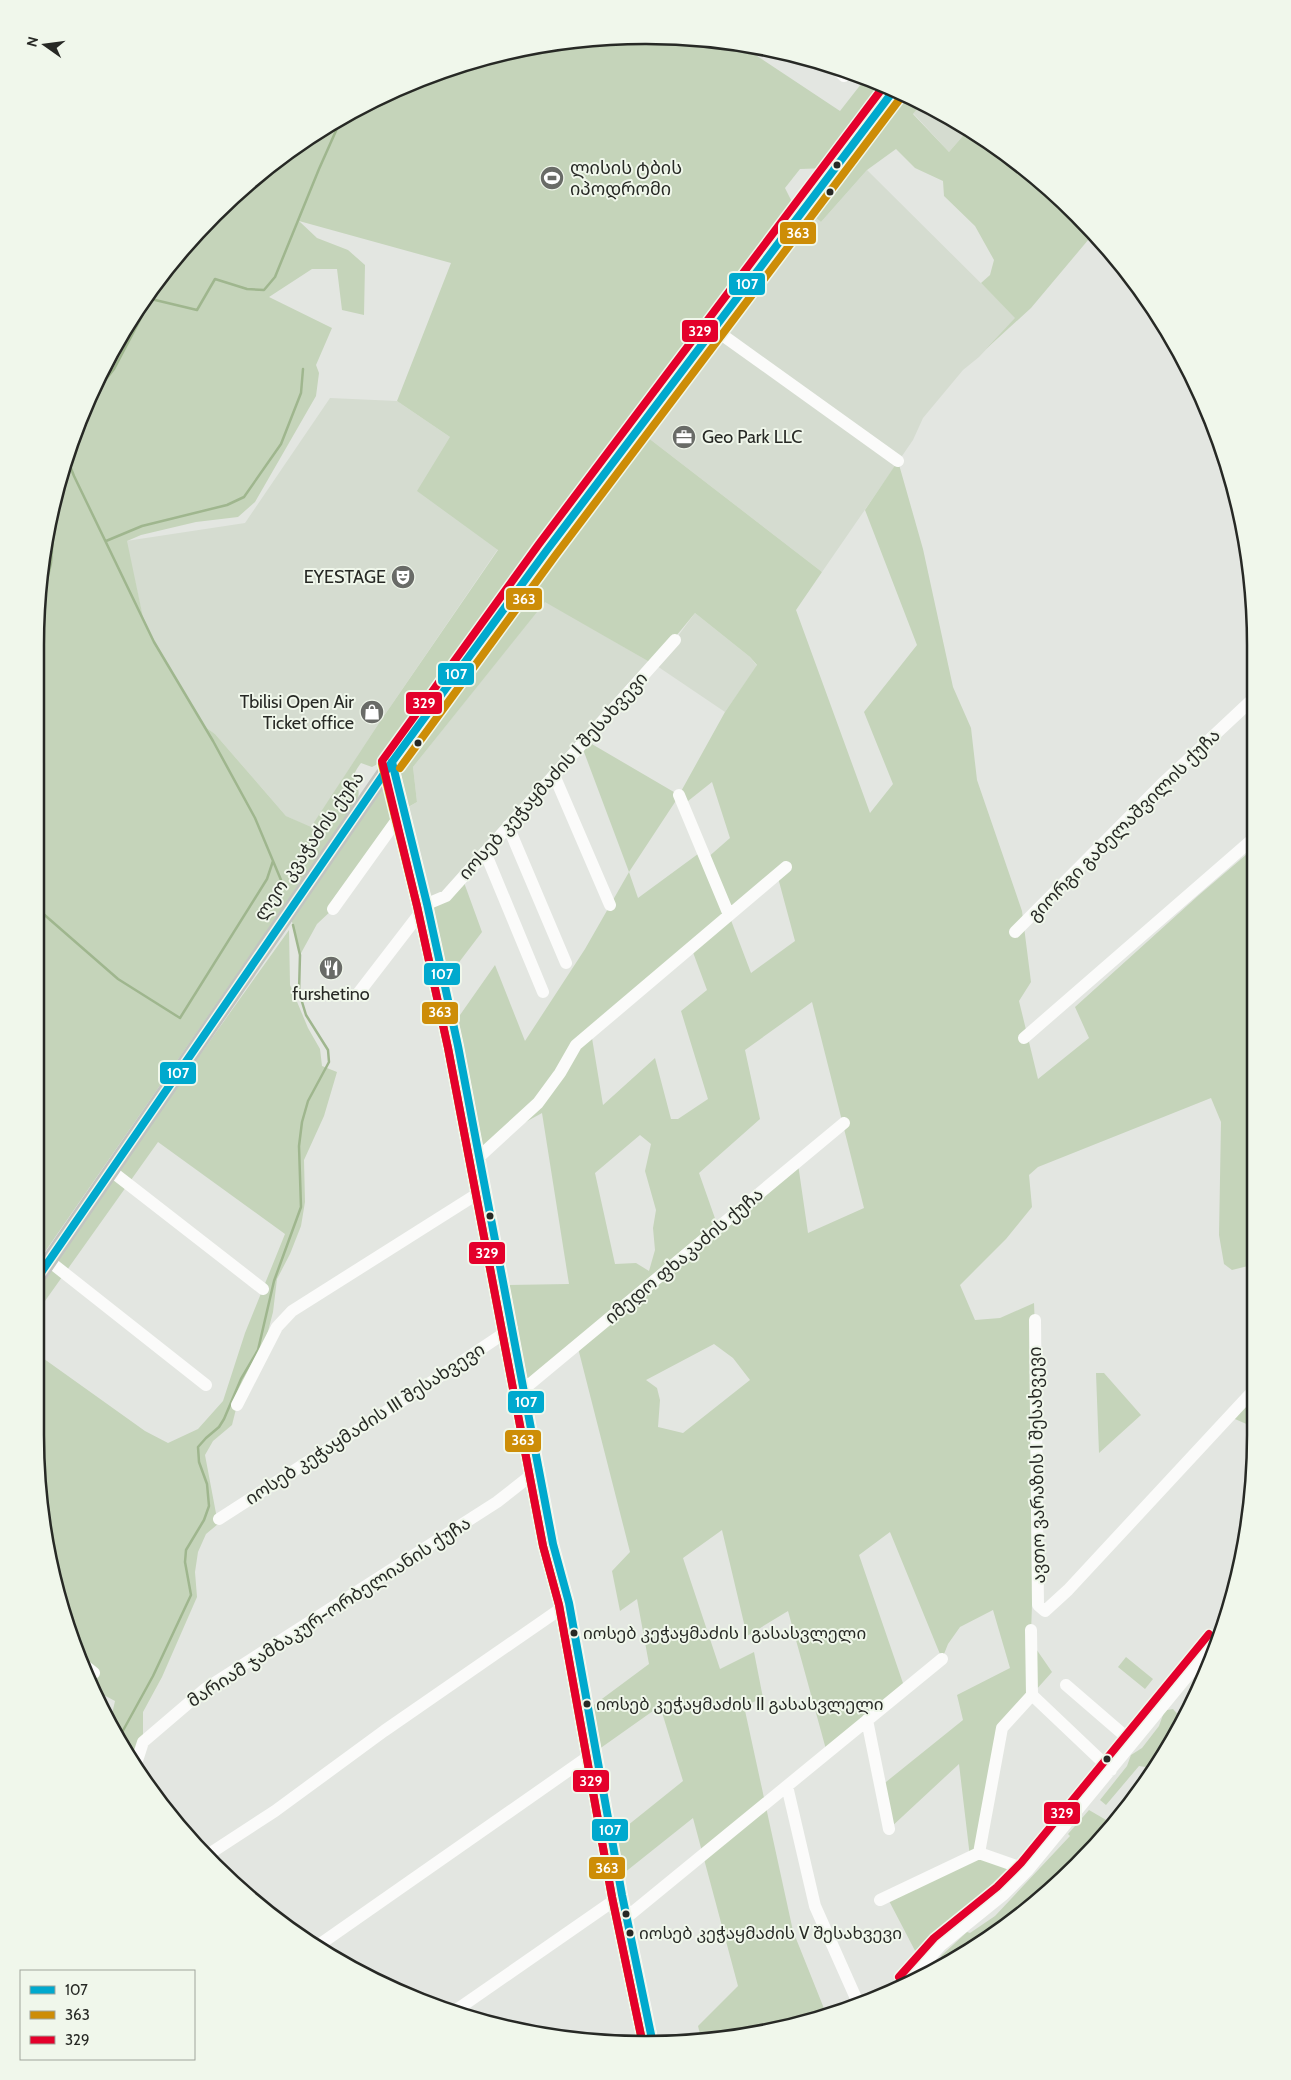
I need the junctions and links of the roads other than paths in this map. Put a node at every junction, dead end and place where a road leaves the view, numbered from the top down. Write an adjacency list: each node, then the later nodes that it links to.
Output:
1 (889, 96): 2 (main road, ლეო კვაჭაძის ქუჩა)
2 (714, 329): 3 (street); 6 (main road, ლეო კვაჭაძის ქუჩა)
3 (898, 461)
4 (675, 640): 7 (street, იოსებ კეჭაყმაძის I შესახვევი)
5 (1247, 705): 18 (street, გიორგი გაბელაშვილის ქუჩა)
6 (392, 762): 9 (street); 25 (main road, ლეო კვაჭაძის ქუჩა)
7 (554, 775): 10 (street, იოსებ კეჭაყმაძის I შესახვევი); 15 (street)
8 (679, 795): 17 (street)
9 (404, 810): 14 (street); 16 (street)
10 (508, 826): 12 (street, იოსებ კეჭაყმაძის I შესახვევი); 19 (street)
11 (1247, 844): 22 (street)
12 (485, 852): 14 (street, იოსებ კეჭაყმაძის I შესახვევი); 20 (street)
13 (786, 867): 17 (street)
14 (426, 904): 21 (street); 24 (street)
15 (610, 905)
16 (333, 909)
17 (729, 915): 24 (street)
18 (1015, 932)
19 (566, 963)
20 (543, 992)
21 (357, 995)
22 (1024, 1038)
23 (844, 1123): 32 (street, იმედო ფხაკაძის ქუჩა)
24 (479, 1157): 26 (street)
25 (110, 1170): 27 (main road, ლეო კვაჭაძის ქუჩა); 28 (street)
26 (485, 1189): 30 (street); 34 (street)
27 (45, 1268): 31 (street)
28 (263, 1289)
29 (1035, 1320): 33 (street, ავთო ვარაზის I შესახვევი)
30 (512, 1328): 32 (street); 36 (street, იოსებ კეჭაყმაძის III შესახვევი)
31 (206, 1385)
32 (524, 1389): 35 (street)
33 (1247, 1397)
34 (238, 1406)
35 (539, 1470): 37 (street); 46 (street, მარიამ ჯამბაკურ-ორბელიანის ქუჩა)
36 (219, 1519)
37 (569, 1603): 45 (street); 50 (street)
38 (1031, 1630): 42 (street)
39 (1205, 1654): 44 (street)
40 (942, 1659): 43 (street)
41 (1066, 1685): 44 (street)
42 (1032, 1695): 47 (street); 51 (street)
43 (867, 1720): 48 (street); 49 (street)
44 (1132, 1742): 47 (street)
45 (595, 1752): 53 (street); 56 (street)
46 (138, 1758)
47 (1111, 1770): 52 (street)
48 (787, 1786): 55 (street); 58 (street)
49 (889, 1829)
50 (212, 1852)
51 (979, 1853): 52 (street); 54 (street)
52 (1028, 1870): 57 (street)
53 (622, 1895): 55 (street); 59 (street)
54 (880, 1900)
55 (627, 1917): 60 (street)
56 (323, 1942)
57 (918, 1971)
58 (856, 1998)
59 (461, 2007)
60 (651, 2036)

